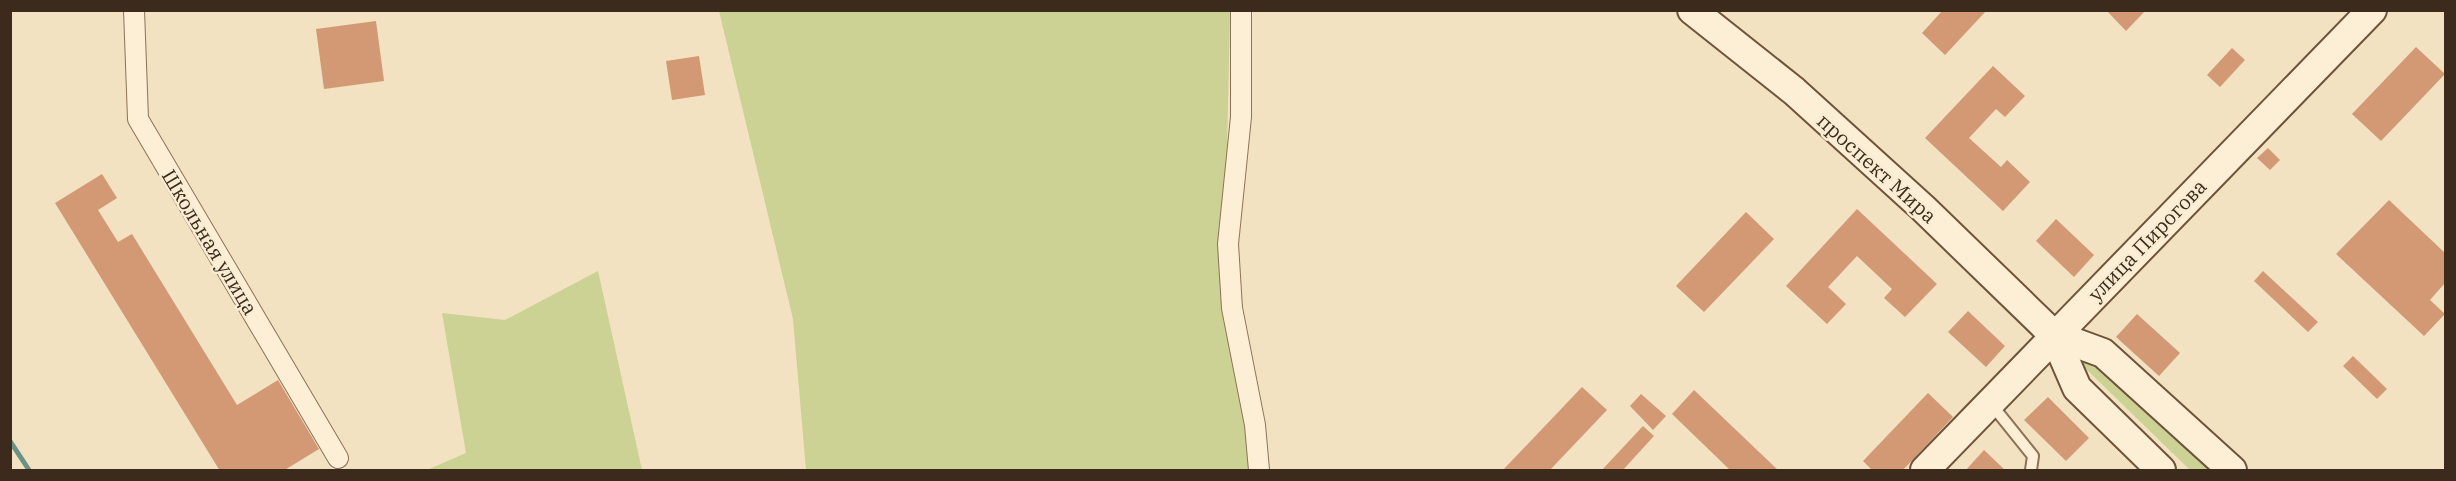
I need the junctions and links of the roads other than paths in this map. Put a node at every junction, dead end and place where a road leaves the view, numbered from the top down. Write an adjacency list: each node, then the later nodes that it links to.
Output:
1 (134, 10): 7 (street, Школьная улица)
2 (1241, 10): 8 (street)
3 (1692, 10): 5 (street, проспект Мира)
4 (2372, 10): 5 (street, улица Пирогова)
5 (2054, 334): 6 (street, улица Пирогова); 11 (street, проспект Мира); 12 (street, проспект Мира)
6 (1989, 403): 9 (street, улица Пирогова); 10 (lane)
7 (338, 458)
8 (1259, 471)
9 (1925, 471)
10 (2031, 471)
11 (2161, 471)
12 (2232, 471)

